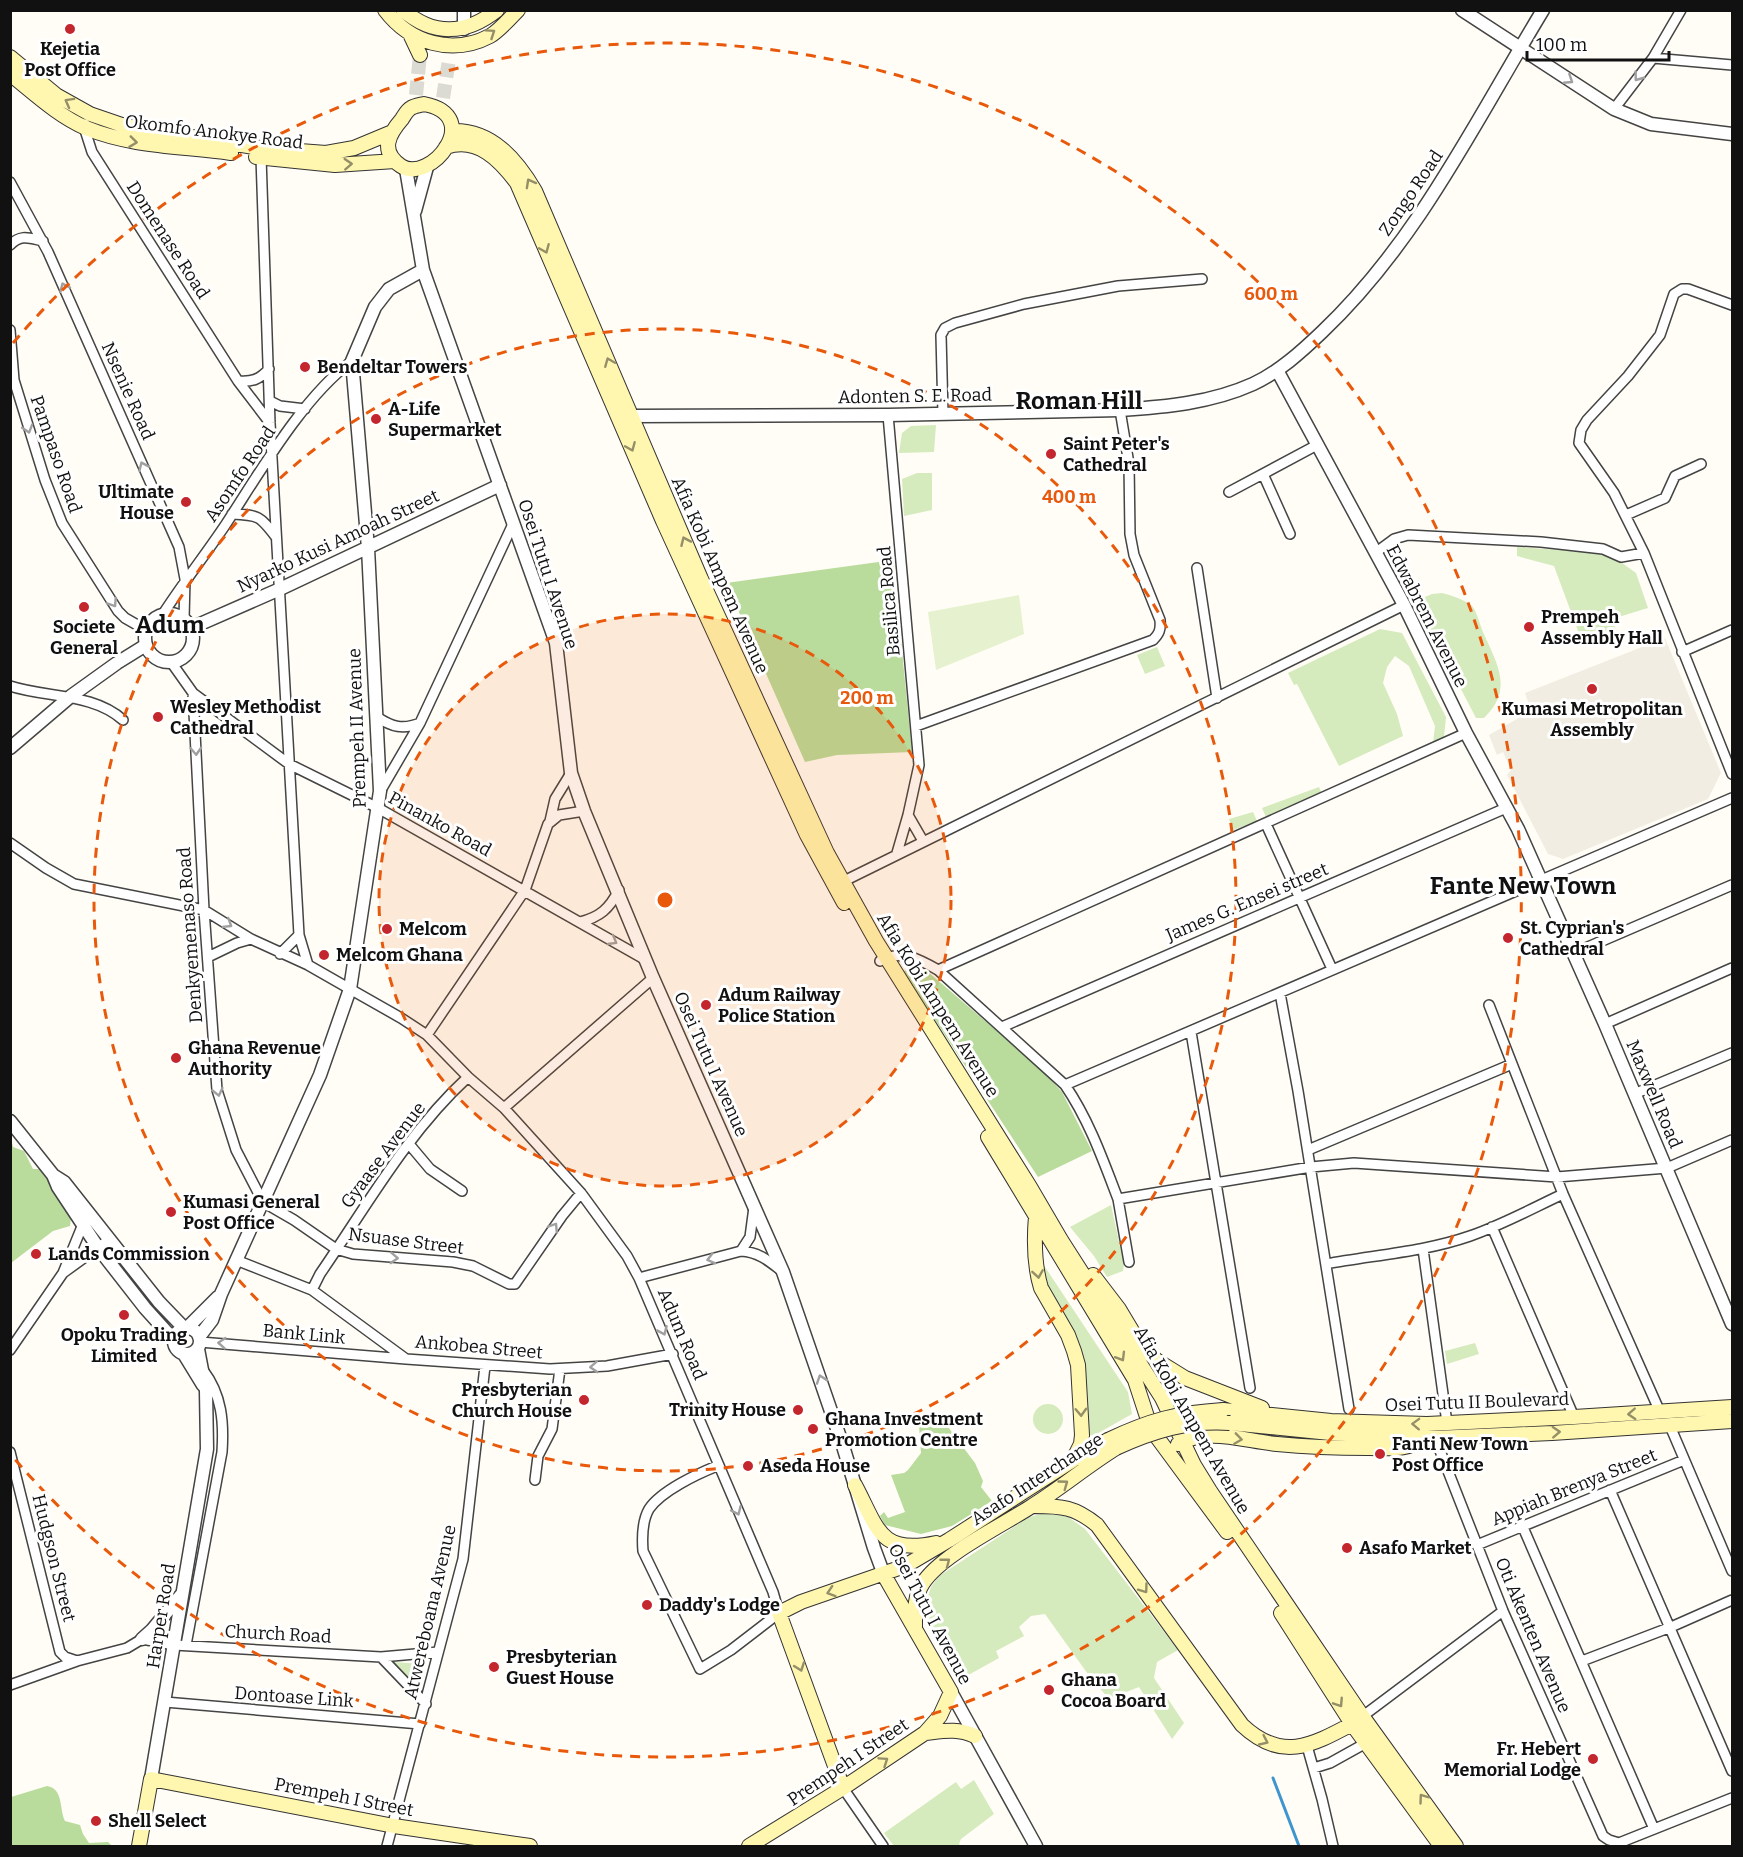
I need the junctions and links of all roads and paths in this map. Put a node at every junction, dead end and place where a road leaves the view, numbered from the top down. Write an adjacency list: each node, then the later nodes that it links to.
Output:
1 (385, 10): 10 (main road)
2 (403, 10): 9 (main road)
3 (464, 10): 9 (street)
4 (498, 10): 9 (main road)
5 (518, 10): 11 (main road, one-way to 5)
6 (1462, 10): 12 (street)
7 (1543, 10): 12 (street, Zongo Road)
8 (1681, 10): 15 (street)
9 (464, 29)
10 (411, 36): 11 (main road); 13 (main road)
11 (452, 45): 16 (main road)
12 (1520, 49): 19 (street, one-way to 19); 40 (street, Zongo Road)
13 (420, 56)
14 (10, 57): 20 (main road, Okomfo Anokye Road, one-way to 14)
15 (1653, 58): 17 (street); 19 (street, one-way to 19)
16 (449, 60)
17 (1732, 65)
18 (10, 74): 21 (main road, Okomfo Anokye Road)
19 (1614, 109): 24 (street)
20 (90, 114): 21 (street); 23 (main road, Okomfo Anokye Road)
21 (84, 127): 27 (main road, Okomfo Anokye Road, one-way to 27); 41 (street, Domenase Road)
22 (453, 131): 23 (main road); 25 (main road); 26 (main road)
23 (390, 133): 28 (main road)
24 (1732, 134)
25 (483, 142): 26 (main road); 47 (main road, Afia Kobi Ampem Avenue)
26 (446, 147): 29 (main road)
27 (261, 157): 28 (main road, Okomfo Anokye Road, one-way to 28); 39 (street)
28 (400, 165): 29 (main road); 31 (street, Osei Tutu I Avenue)
29 (427, 167): 31 (street)
30 (10, 182): 32 (street, Nsenie Road)
31 (413, 218): 34 (street, Osei Tutu I Avenue)
32 (43, 241): 33 (street); 64 (street, Nsenie Road, one-way to 32)
33 (10, 245)
34 (423, 270): 38 (street, Prempeh II Avenue); 53 (street, Osei Tutu I Avenue)
35 (1202, 279): 45 (street)
36 (1732, 305): 56 (street)
37 (10, 330): 69 (street, Pampaso Road, one-way to 69)
38 (352, 362): 43 (street, Asomfo Road); 60 (street, Prempeh II Avenue)
39 (269, 369): 41 (street); 42 (street)
40 (1277, 370): 44 (street, Adonten S. E. Road); 49 (street, Edwabrem Avenue)
41 (238, 381): 48 (street, Domenase Road)
42 (270, 401): 43 (street); 48 (street)
43 (305, 409): 50 (street, Asomfo Road)
44 (1120, 410): 45 (street, Adonten S. E. Road); 81 (street)
45 (942, 414): 46 (street, Adonten S. E. Road)
46 (888, 415): 47 (street, Adonten S. E. Road); 81 (street, Basilica Road)
47 (625, 417): 99 (main road, Afia Kobi Ampem Avenue)
48 (270, 423): 50 (street)
49 (1317, 445): 52 (street); 61 (street, Edwabrem Avenue)
50 (272, 454): 55 (street, Asomfo Road); 59 (street)
51 (1701, 464): 56 (street)
52 (1263, 474): 54 (street); 58 (street)
53 (500, 484): 57 (street, Osei Tutu I Avenue); 60 (street, Nyarko Kusi Amoah Street)
54 (1229, 492)
55 (232, 514): 59 (street); 64 (street, Asomfo Road)
56 (1626, 514): 62 (street)
57 (513, 524): 80 (street); 85 (street, Osei Tutu I Avenue)
58 (1290, 534)
59 (276, 537): 65 (street)
60 (368, 548): 65 (street, Nyarko Kusi Amoah Street); 78 (street, Prempeh II Avenue)
61 (1375, 553): 62 (street); 66 (street, Edwabrem Avenue)
62 (1644, 553): 72 (street)
63 (1197, 568): 77 (street)
64 (185, 579): 67 (street); 68 (street)
65 (280, 589): 68 (street, Nyarko Kusi Amoah Street); 84 (street)
66 (1404, 605): 77 (street); 82 (street, Edwabrem Avenue)
67 (164, 614): 68 (street); 69 (street)
68 (188, 624): 73 (street)
69 (146, 630): 71 (street)
70 (1732, 630): 72 (street)
71 (146, 645): 73 (street); 76 (street)
72 (1682, 652): 86 (street)
73 (171, 662): 75 (street, Pinanko Road)
74 (10, 686): 76 (street)
75 (193, 693): 84 (street, Pinanko Road); 104 (street, Denkyemenaso Road, one-way to 104)
76 (71, 696): 79 (street); 83 (street)
77 (1217, 698): 95 (street)
78 (376, 717): 80 (street); 87 (street, Prempeh II Avenue)
79 (123, 720)
80 (420, 723): 87 (street)
81 (916, 726): 92 (street, Basilica Road)
82 (1466, 733): 90 (street, Edwabrem Avenue); 94 (street)
83 (10, 748)
84 (289, 764): 89 (street, Pinanko Road); 106 (street)
85 (571, 773): 91 (street, Osei Tutu I Avenue); 93 (street)
86 (1732, 774)
87 (380, 791): 89 (street, Prempeh II Avenue)
88 (1732, 798): 98 (street)
89 (378, 808): 101 (street, Pinanko Road); 118 (street, Prempeh II Avenue)
90 (1506, 808): 98 (street, Edwabrem Avenue); 103 (street, James G. Ensei street)
91 (584, 811): 93 (street); 102 (street, Osei Tutu I Avenue)
92 (908, 815): 95 (street); 97 (street, Basilica Road)
93 (550, 821): 101 (street)
94 (1266, 824): 103 (street); 116 (street)
95 (923, 841): 97 (street)
96 (10, 843): 104 (street)
97 (897, 853): 99 (street)
98 (1540, 880): 108 (street, Maxwell Road); 115 (street)
99 (838, 883): 111 (main road, Afia Kobi Ampem Avenue)
100 (1732, 885): 108 (street)
101 (525, 890): 105 (street, Pinanko Road); 124 (street)
102 (619, 890): 105 (street); 112 (street, Osei Tutu I Avenue)
103 (1299, 897): 115 (street); 122 (street, James G. Ensei street)
104 (204, 910): 107 (street, Adum Road, one-way to 107); 110 (street, Denkyemenaso Road)
105 (580, 922): 112 (street, Pinanko Road, one-way to 112)
106 (299, 934): 109 (street); 113 (street)
107 (251, 939): 109 (street, Adum Road); 110 (street)
108 (1574, 953): 121 (street, Maxwell Road)
109 (280, 954): 113 (street, Adum Road)
110 (208, 957): 143 (street, Denkyemenaso Road, one-way to 143)
111 (884, 959): 116 (street); 145 (main road, Afia Kobi Ampem Avenue); 149 (main road, Afia Kobi Ampem Avenue)
112 (647, 961): 117 (street, Osei Tutu I Avenue)
113 (308, 966): 118 (street, Adum Road)
114 (1732, 968): 121 (street)
115 (1332, 969): 119 (street)
116 (938, 970): 122 (street)
117 (653, 978): 130 (street); 144 (street, Osei Tutu I Avenue)
118 (350, 989): 124 (street, Adum Road); 143 (street, Prempeh II Avenue)
119 (1280, 993): 123 (street); 134 (street)
120 (1489, 1005): 126 (street)
121 (1605, 1024): 129 (street, Maxwell Road)
122 (1002, 1027): 128 (street)
123 (1191, 1032): 128 (street); 138 (street)
124 (427, 1035): 127 (street, Adum Road)
125 (1732, 1053): 129 (street)
126 (1512, 1064): 134 (street); 137 (street)
127 (468, 1077): 130 (street, Adum Road); 133 (street, Gyaase Avenue)
128 (1065, 1085): 142 (street)
129 (1634, 1094): 136 (street, Maxwell Road)
130 (504, 1107): 140 (street, Adum Road)
131 (10, 1120): 146 (street)
132 (1732, 1140): 136 (street)
133 (409, 1144): 139 (street); 151 (street, Gyaase Avenue)
134 (1308, 1150): 135 (street)
135 (1311, 1167): 137 (street); 138 (street); 156 (street)
136 (1667, 1168): 137 (street); 162 (street, Maxwell Road)
137 (1557, 1177): 141 (street)
138 (1217, 1184): 142 (street); 174 (street)
139 (462, 1191)
140 (581, 1193): 151 (street, Nsuase Street, one-way to 140); 159 (street, Adum Road)
141 (1563, 1194): 147 (street); 179 (street)
142 (1118, 1199): 155 (street)
143 (263, 1202): 151 (street, Nsuase Street); 154 (street, Prempeh II Avenue)
144 (754, 1207): 153 (street); 157 (street, Osei Tutu I Avenue)
145 (1036, 1216): 189 (main road, Afia Kobi Ampem Avenue, one-way to 189); 191 (main road, one-way to 191)
146 (87, 1220): 148 (street); 150 (street); 158 (street)
147 (1492, 1227): 152 (street); 181 (street)
148 (110, 1239): 150 (street); 164 (street)
149 (1061, 1240): 180 (main road); 188 (main road, Afia Kobi Ampem Avenue)
150 (99, 1249): 158 (street); 165 (street)
151 (336, 1249): 160 (street, Gyaase Avenue)
152 (1423, 1249): 156 (street); 184 (street)
153 (741, 1251): 157 (street); 159 (street, one-way to 159)
154 (236, 1260): 160 (street, Ankobea Street); 161 (street, Prempeh II Avenue)
155 (1129, 1262)
156 (1326, 1264): 177 (street)
157 (783, 1272): 195 (street, Osei Tutu I Avenue, one-way to 157)
158 (63, 1273): 167 (street)
159 (639, 1278): 169 (street, Adum Road, one-way to 169)
160 (312, 1290): 170 (street, Ankobea Street)
161 (221, 1294): 164 (street, Prempeh II Avenue); 166 (street, Prempeh II Avenue)
162 (1728, 1301): 163 (street, Maxwell Road)
163 (1732, 1324)
164 (185, 1328): 165 (street); 166 (street)
165 (173, 1339): 168 (street)
166 (199, 1342): 168 (street); 170 (street, Bank Link, one-way to 166); 172 (street, Harper Road)
167 (11, 1347)
168 (184, 1354): 175 (street, Harper Road)
169 (673, 1354): 173 (street, Ankobea Street, one-way to 173); 193 (street, Adum Road)
170 (406, 1359): 171 (street, Ankobea Street)
171 (485, 1366): 173 (street, Ankobea Street); 211 (street, Atwereboana Avenue)
172 (202, 1368): 175 (street, Harper Road); 210 (street)
173 (560, 1369): 194 (street)
174 (1250, 1388)
175 (206, 1391): 203 (street, Harper Road)
176 (1732, 1407): 179 (main road, Osei Tutu II Boulevard)
177 (1349, 1409)
178 (1223, 1410): 180 (main road, Osei Tutu II Boulevard); 191 (main road, Asafo Interchange, bridge)
179 (1660, 1412): 181 (main road, Osei Tutu II Boulevard, one-way to 181)
180 (1287, 1417): 186 (main road, Osei Tutu II Boulevard)
181 (1574, 1417): 184 (main road, Osei Tutu II Boulevard)
182 (1732, 1421): 185 (main road, Osei Tutu II Boulevard)
183 (1230, 1423): 186 (main road, Osei Tutu II Boulevard); 197 (main road, Asafo Interchange, one-way to 183, bridge)
184 (1447, 1424): 186 (main road, Osei Tutu II Boulevard, one-way to 186)
185 (1670, 1426): 187 (main road, Osei Tutu II Boulevard, one-way to 185); 192 (street)
186 (1331, 1427): 187 (main road, Osei Tutu II Boulevard)
187 (1430, 1438): 188 (main road, one-way to 187); 200 (street, Oti Akenten Avenue)
188 (1184, 1440): 189 (main road); 219 (main road, Afia Kobi Ampem Avenue)
189 (1161, 1445): 219 (main road, Afia Kobi Ampem Avenue, one-way to 219)
190 (10, 1452): 213 (street, Hudgson Street)
191 (1073, 1460): 199 (main road, Asafo Interchange)
192 (1684, 1460): 196 (street, Appiah Brenya Street); 201 (street)
193 (717, 1466): 206 (street, Adum Road, one-way to 206); 206 (street)
194 (534, 1480)
195 (855, 1485): 199 (main road); 202 (street, Osei Tutu I Avenue)
196 (1610, 1490): 198 (street, Appiah Brenya Street); 207 (street)
197 (1034, 1506): 208 (main road, Asafo Interchange, one-way to 197); 224 (main road, one-way to 224)
198 (1522, 1525): 200 (street, Appiah Brenya Street); 214 (street)
199 (950, 1540): 202 (main road, Asafo Interchange)
200 (1477, 1545): 205 (street, Oti Akenten Avenue)
201 (1732, 1571)
202 (884, 1575): 206 (main road, Asafo Interchange, one-way to 206); 208 (main road, Osei Tutu I Avenue)
203 (183, 1592): 209 (street); 210 (street, Harper Road)
204 (1732, 1600): 207 (street)
205 (1503, 1611): 219 (street); 231 (street, Oti Akenten Avenue)
206 (779, 1613): 228 (main road, Adum Road, one-way to 228)
207 (1671, 1627): 214 (street); 226 (street)
208 (915, 1630): 216 (main road, Osei Tutu I Avenue)
209 (142, 1639): 210 (street, Church Road); 213 (street)
210 (180, 1645): 212 (street, Church Road); 217 (street, Harper Road)
211 (438, 1652): 212 (street, Church Road); 218 (street, Atwereboana Avenue)
212 (381, 1657): 218 (street)
213 (77, 1661): 215 (street)
214 (1582, 1661): 231 (street)
215 (10, 1684)
216 (951, 1692): 221 (main road, Prempeh I Street); 222 (street, Osei Tutu I Avenue)
217 (165, 1702): 220 (street, Dontoase Link); 227 (street, Harper Road)
218 (426, 1704): 220 (street, Atwereboana Avenue)
219 (1357, 1720): 223 (main road, Afia Kobi Ampem Avenue); 224 (main road); 240 (main road, Afia Kobi Ampem Avenue, one-way to 219)
220 (420, 1724): 230 (street, Atwereboana Avenue)
221 (925, 1733): 222 (main road); 228 (main road, Prempeh I Street, one-way to 221)
222 (975, 1736): 237 (street, Osei Tutu I Avenue)
223 (1366, 1743): 225 (street); 239 (main road, Afia Kobi Ampem Avenue)
224 (1307, 1746): 225 (street)
225 (1314, 1768): 238 (street)
226 (1732, 1771)
227 (152, 1779): 230 (main road, Prempeh I Street); 232 (main road, Harper Road)
228 (843, 1788): 235 (main road, Prempeh I Street); 236 (street)
229 (1732, 1798): 231 (street)
230 (394, 1826): 233 (street, Atwereboana Avenue); 234 (main road, Prempeh I Street)
231 (1654, 1829)
232 (139, 1846)
233 (387, 1846)
234 (530, 1846)
235 (749, 1846)
236 (883, 1846)
237 (1036, 1846)
238 (1334, 1846)
239 (1441, 1846)
240 (1456, 1846)

